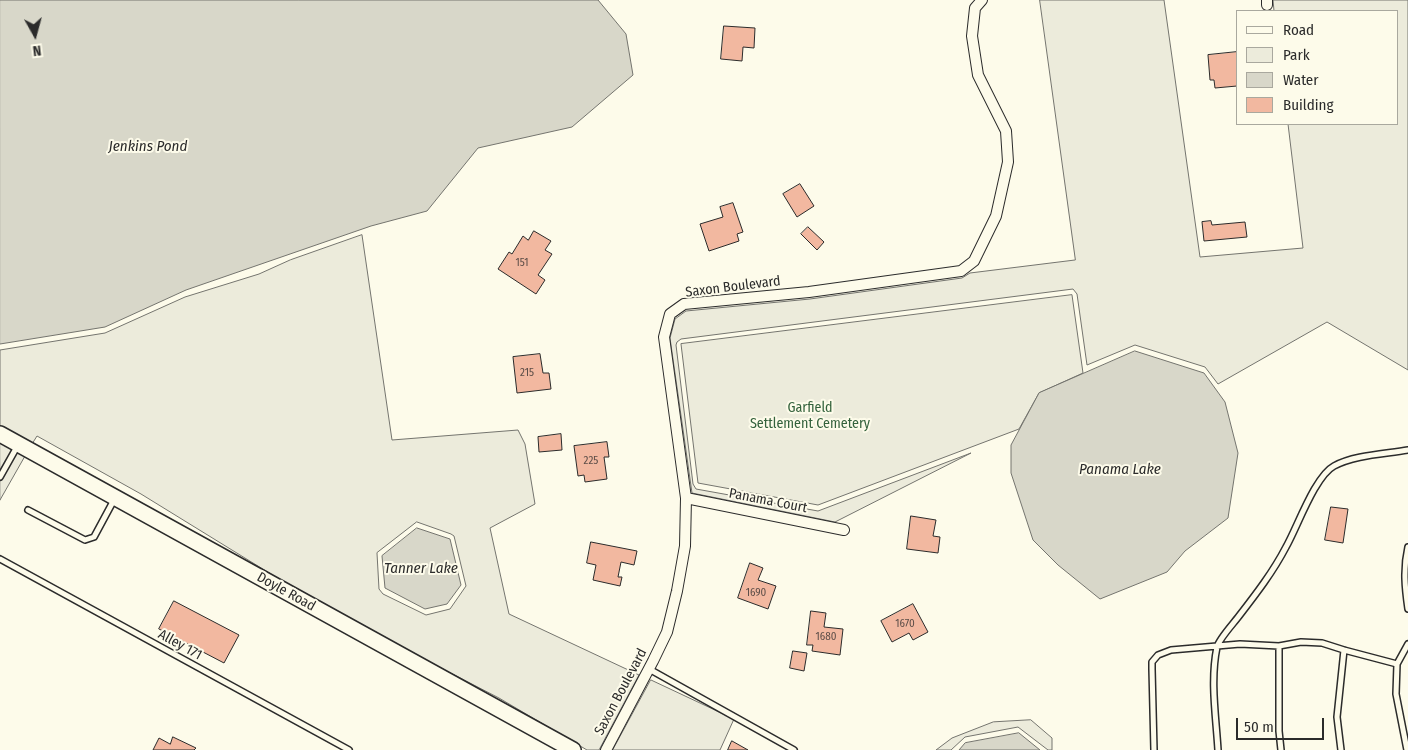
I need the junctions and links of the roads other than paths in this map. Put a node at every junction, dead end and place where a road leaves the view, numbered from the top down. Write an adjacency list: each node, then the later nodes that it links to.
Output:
1 (982, 0): 7 (street, Saxon Boulevard)
2 (0, 434): 3 (main road, Doyle Road)
3 (18, 444): 5 (lane); 6 (main road, Doyle Road)
4 (1408, 450): 14 (lane)
5 (0, 477)
6 (115, 498): 8 (lane); 20 (main road, Doyle Road)
7 (686, 498): 9 (street, Panama Court); 18 (street, Saxon Boulevard)
8 (28, 510)
9 (844, 530)
10 (1408, 548): 12 (lane)
11 (0, 559): 19 (lane, Alley 171)
12 (1408, 609)
13 (1408, 644): 17 (lane)
14 (1217, 645): 15 (lane); 23 (lane); 24 (lane)
15 (1279, 646): 16 (lane); 25 (lane)
16 (1344, 650): 17 (lane); 26 (lane)
17 (1397, 664): 27 (lane)
18 (649, 669): 21 (street, Saxon Boulevard); 22 (lane)
19 (349, 750)
20 (573, 750)
21 (606, 750)
22 (794, 750)
23 (1154, 750)
24 (1218, 750)
25 (1281, 750)
26 (1341, 750)
27 (1407, 750)

